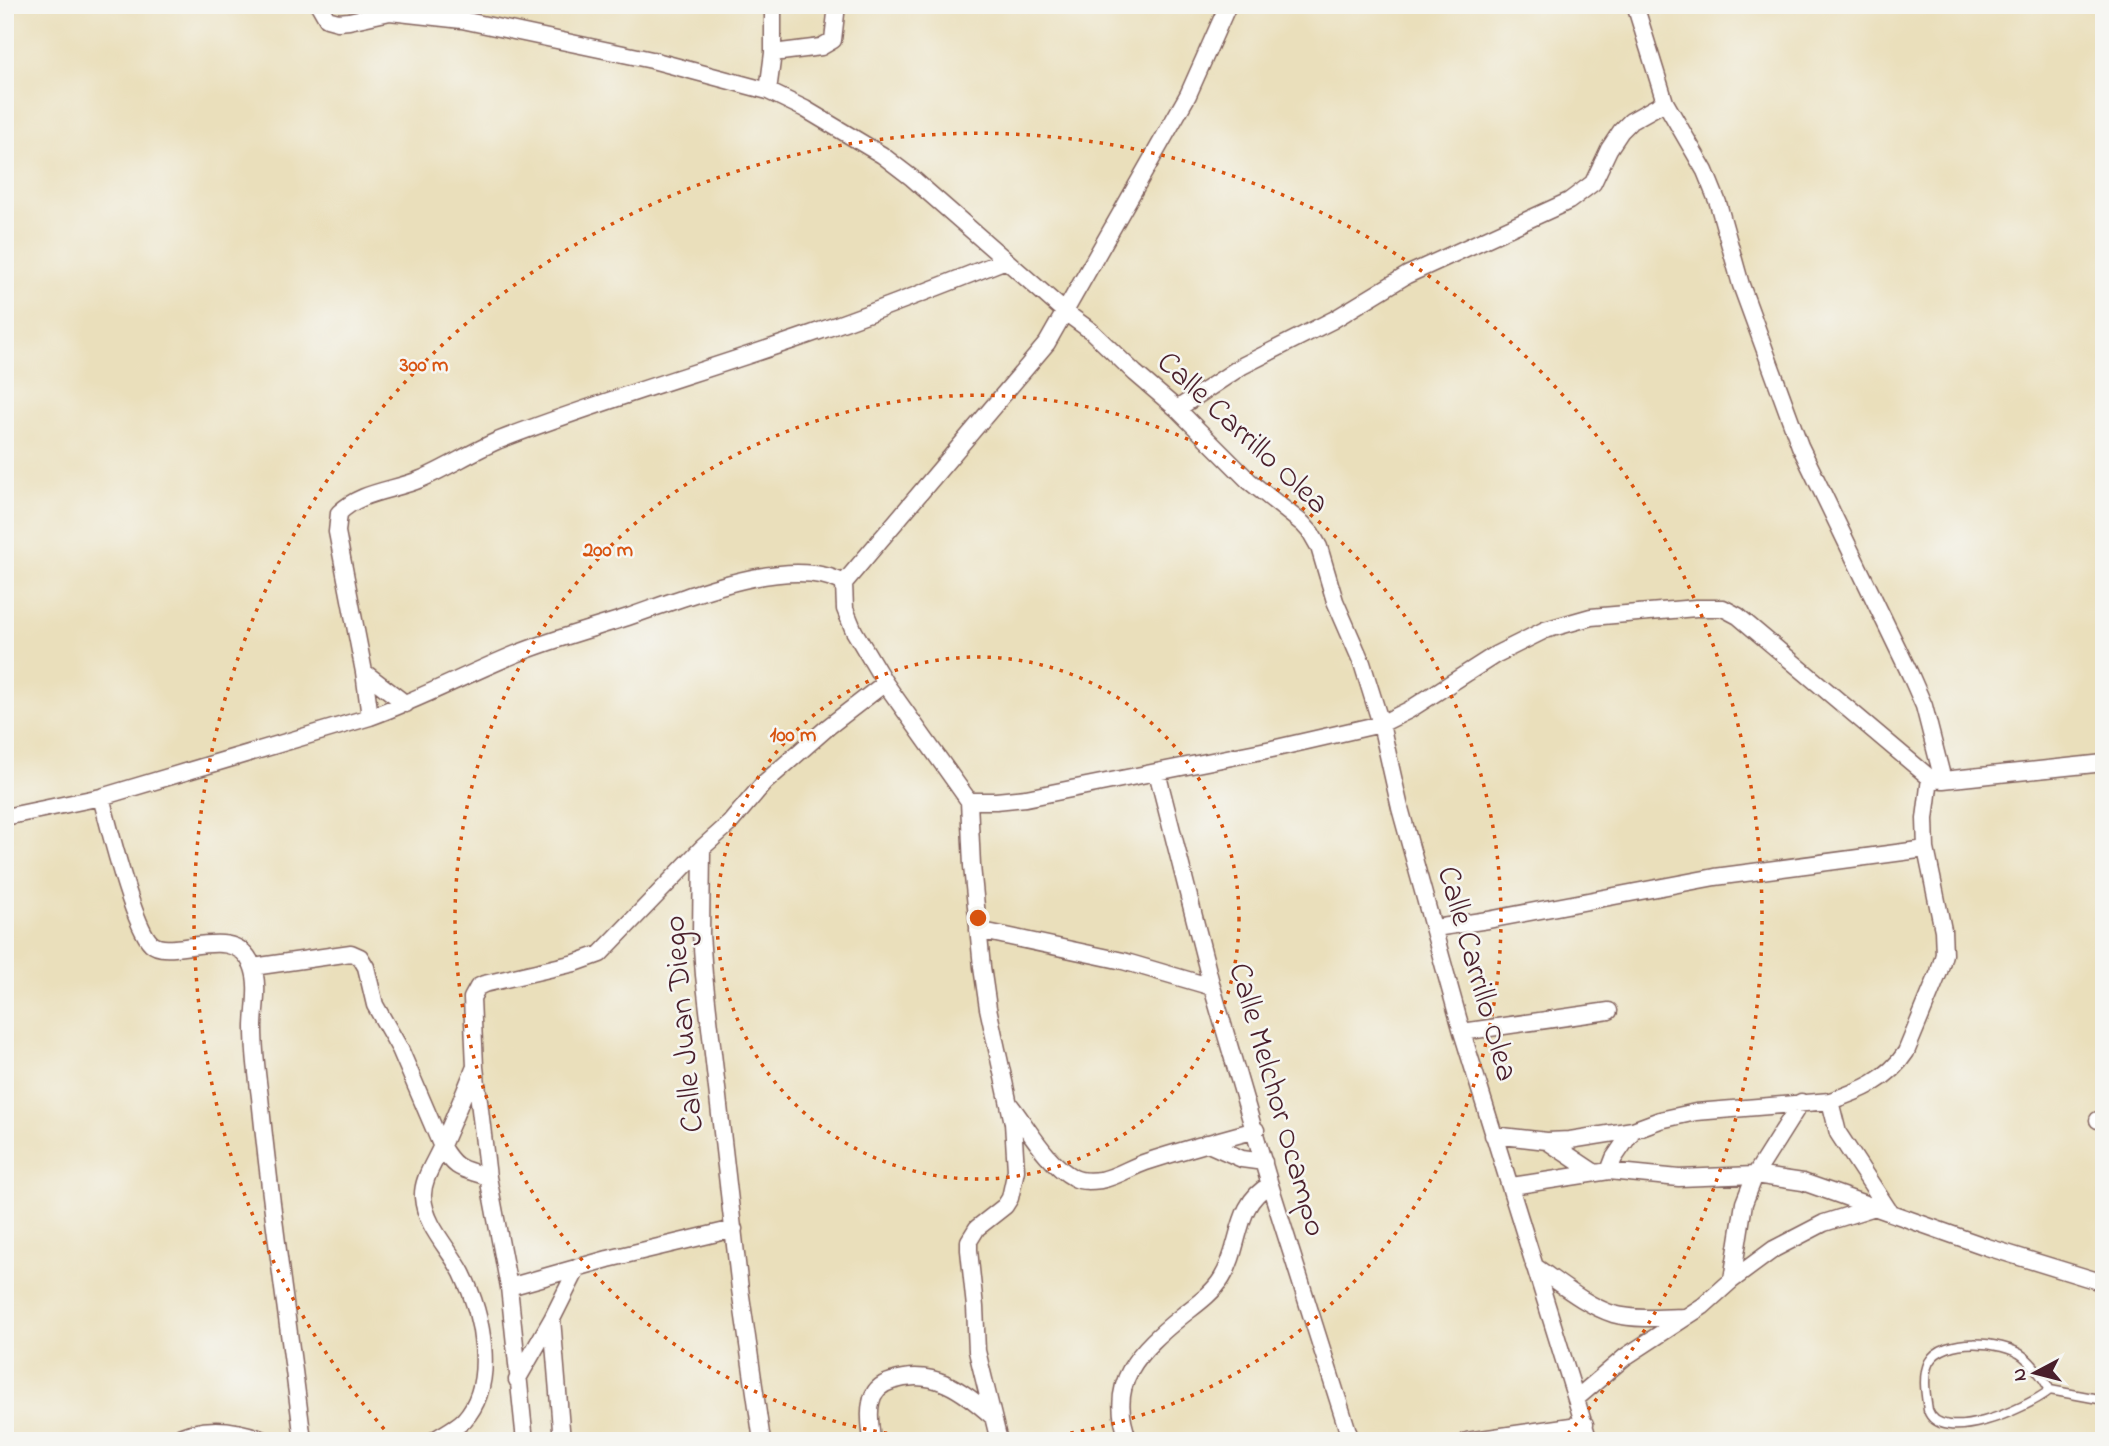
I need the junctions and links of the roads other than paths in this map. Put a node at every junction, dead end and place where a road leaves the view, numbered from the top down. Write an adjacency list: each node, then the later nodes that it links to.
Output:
1 (319, 5): 7 (street, Calle Carrillo Olea)
2 (773, 5): 6 (street)
3 (837, 5): 6 (street)
4 (1228, 5): 10 (street)
5 (1635, 5): 8 (street)
6 (773, 53): 7 (street)
7 (768, 90): 9 (street, Calle Carrillo Olea)
8 (1665, 103): 11 (street); 20 (street)
9 (1006, 260): 10 (street, Calle Carrillo Olea); 13 (street)
10 (1065, 312): 11 (street, Calle Carrillo Olea); 12 (street)
11 (1177, 409): 17 (street, Calle Carrillo Olea)
12 (844, 583): 14 (street); 15 (street)
13 (364, 673): 15 (street); 16 (street)
14 (885, 683): 22 (street); 24 (street)
15 (406, 704): 16 (street)
16 (370, 718): 21 (street)
17 (1381, 724): 19 (street); 20 (street); 26 (street, Calle Carrillo Olea)
18 (2104, 763): 20 (street)
19 (1157, 772): 22 (street); 29 (street, Calle Melchor Ocampo)
20 (1936, 779): 25 (street)
21 (101, 797): 23 (street); 28 (street)
22 (969, 801): 27 (street)
23 (5, 817)
24 (702, 848): 32 (street); 49 (street, Calle Juan Diego)
25 (1926, 849): 26 (street); 34 (street)
26 (1434, 928): 31 (street, Calle Carrillo Olea)
27 (978, 930): 29 (street); 33 (street)
28 (253, 967): 41 (street); 67 (street)
29 (1212, 987): 36 (street, Calle Melchor Ocampo)
30 (1609, 1012): 31 (street)
31 (1462, 1032): 38 (street, Calle Carrillo Olea)
32 (475, 1067): 41 (street); 45 (street)
33 (1008, 1101): 40 (street); 61 (street)
34 (1830, 1101): 35 (street); 48 (street)
35 (1801, 1102): 37 (street); 44 (street)
36 (1256, 1130): 40 (street); 42 (street, Calle Melchor Ocampo)
37 (1633, 1130): 39 (street); 43 (street)
38 (1493, 1135): 39 (street); 47 (street, Calle Carrillo Olea)
39 (1547, 1141): 43 (street)
40 (1206, 1143): 42 (street)
41 (442, 1147): 45 (street); 68 (street)
42 (1264, 1162): 46 (street, Calle Melchor Ocampo)
43 (1602, 1172): 44 (street); 47 (street)
44 (1755, 1175): 48 (street); 52 (street)
45 (488, 1177): 54 (street)
46 (1270, 1185): 74 (street); 75 (street, Calle Melchor Ocampo)
47 (1512, 1186): 50 (street, Calle Carrillo Olea)
48 (1882, 1209): 52 (street); 53 (street)
49 (734, 1229): 51 (street); 71 (street, Calle Juan Diego)
50 (1534, 1266): 55 (street); 59 (street, Calle Carrillo Olea)
51 (578, 1267): 54 (street); 56 (street)
52 (1732, 1280): 55 (street)
53 (2104, 1283)
54 (509, 1287): 57 (street)
55 (1684, 1317): 59 (street)
56 (552, 1319): 57 (street); 70 (street)
57 (517, 1380): 69 (street)
58 (2050, 1390): 60 (lane); 63 (lane); 64 (lane)
59 (1577, 1398): 62 (street, Calle Carrillo Olea)
60 (2104, 1399)
61 (993, 1417): 72 (street); 73 (street)
62 (1585, 1424): 76 (street); 77 (street, Calle Carrillo Olea)
63 (1996, 1427)
64 (1938, 1431)
65 (170, 1441): 66 (street)
66 (266, 1441)
67 (303, 1441)
68 (433, 1441)
69 (525, 1441)
70 (562, 1441)
71 (762, 1441)
72 (872, 1441)
73 (999, 1441)
74 (1129, 1441)
75 (1351, 1441)
76 (1467, 1441)
77 (1589, 1441)

